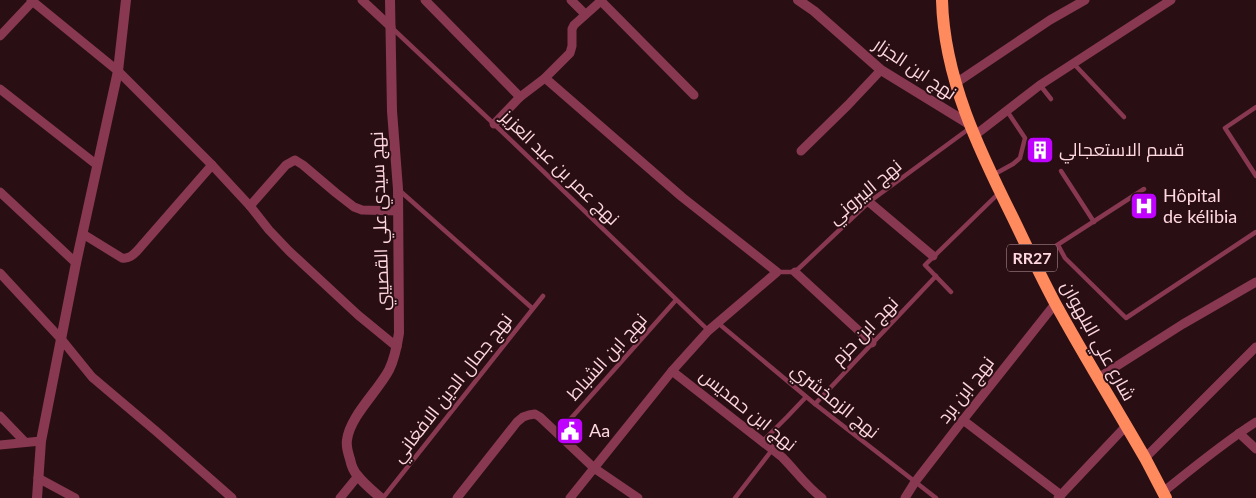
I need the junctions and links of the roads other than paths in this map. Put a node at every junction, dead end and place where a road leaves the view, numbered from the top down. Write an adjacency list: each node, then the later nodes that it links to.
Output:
1 (32, 0): 16 (street); 19 (street)
2 (126, 0): 19 (street)
3 (362, 0): 15 (street)
4 (390, 0): 15 (street, نهج سيدي علي القصيبي)
5 (424, 0): 25 (street)
6 (571, 0): 14 (street)
7 (602, 0): 14 (street); 24 (street)
8 (798, 0): 13 (street, نهج ابن الجزار)
9 (808, 0): 13 (street)
10 (942, 0): 21 (main road, شارع علي البلهوان / RR27)
11 (1085, 0): 21 (street)
12 (1170, 0): 17 (street)
13 (814, 11): 18 (street, نهج ابن الجزار)
14 (585, 14): 20 (street)
15 (391, 27): 30 (lane, نهج عمر بن عبد العزيز); 38 (street, نهج سيدي علي القصيبي)
16 (0, 36)
17 (1074, 64): 22 (street); 29 (lane)
18 (881, 70): 31 (street, نهج ابن الجزار); 32 (street)
19 (118, 71): 33 (street); 34 (street)
20 (545, 78): 25 (street); 52 (street)
21 (956, 83): 31 (main road, شارع علي البلهوان / RR27)
22 (1040, 85): 26 (lane); 28 (street)
23 (0, 89): 33 (street)
24 (694, 95)
25 (520, 97): 30 (street)
26 (1051, 99)
27 (1256, 106): 37 (lane)
28 (1007, 111): 31 (street); 36 (lane)
29 (1124, 117)
30 (494, 124): 59 (lane, نهج عمر بن عبد العزيز)
31 (971, 129): 36 (main road, شارع علي البلهوان / RR27); 42 (lane, نهج البيروني)
32 (800, 151)
33 (97, 165): 47 (street)
34 (212, 165): 43 (street); 47 (street)
35 (1061, 171): 45 (lane)
36 (992, 175): 41 (main road, شارع علي البلهوان / RR27)
37 (1256, 176)
38 (398, 189): 44 (street, نهج سيدي علي القصيبي); 61 (lane)
39 (1144, 189): 45 (lane)
40 (0, 192): 51 (street)
41 (1000, 192): 49 (lane); 50 (main road, شارع علي البلهوان / RR27)
42 (870, 202): 49 (street); 53 (lane, نهج البيروني)
43 (250, 206): 44 (street); 66 (street)
44 (398, 211): 66 (street, نهج سيدي علي القصيبي)
45 (1094, 222): 48 (lane)
46 (1256, 232): 48 (lane)
47 (83, 234): 51 (street)
48 (1058, 245): 50 (lane)
49 (933, 256): 55 (lane)
50 (1033, 260): 60 (main road, شارع علي البلهوان / RR27)
51 (76, 264): 64 (street)
52 (777, 272): 53 (lane); 62 (street)
53 (795, 272): 65 (street)
54 (0, 273): 64 (street)
55 (936, 276): 57 (lane); 65 (lane, نهج ابن حزم)
56 (1256, 282): 69 (street)
57 (951, 292)
58 (542, 296): 61 (lane, نهج جمال الدين الافغاني)
59 (676, 300): 63 (lane, نهج عمر بن عبد العزيز); 76 (lane, نهج ابن الشباط)
60 (1056, 304): 69 (main road, شارع علي البلهوان / RR27); 73 (street, نهج ابن برد)
61 (532, 308): 95 (lane, نهج جمال الدين الافغاني)
62 (718, 322): 63 (street); 70 (lane, نهج الزمخشري)
63 (708, 331): 68 (street)
64 (62, 340): 79 (street); 93 (street)
65 (872, 343): 71 (lane, نهج ابن حزم)
66 (398, 347): 86 (street, نهج سيدي علي القصيبي)
67 (1256, 347): 84 (street)
68 (672, 371): 80 (street, نهج ابن حمديس); 85 (street)
69 (1098, 378): 75 (main road, شارع علي البلهوان / RR27)
70 (806, 397): 71 (lane, نهج الزمخشري); 80 (lane)
71 (815, 404): 88 (lane, نهج الزمخشري)
72 (0, 416): 78 (street)
73 (963, 420): 88 (street, نهج ابن برد); 90 (street)
74 (1256, 422): 77 (street)
75 (1126, 426): 84 (main road, شارع علي البلهوان / RR27); 90 (street)
76 (558, 433): 85 (street); 96 (street)
77 (1239, 433): 82 (street); 89 (street)
78 (25, 442): 79 (street); 81 (street)
79 (41, 442): 87 (street)
80 (762, 442): 83 (street, نهج ابن حمديس)
81 (0, 445)
82 (1256, 449)
83 (772, 450): 99 (lane); 100 (street, نهج ابن حمديس)
84 (1145, 458): 89 (main road, شارع علي البلهوان / RR27)
85 (594, 468): 97 (street); 98 (street)
86 (358, 476): 94 (street); 95 (street)
87 (38, 478): 91 (street); 92 (street)
88 (915, 482): 101 (street, نهج ابن برد); 102 (lane, نهج الزمخشري)
89 (1165, 495)
90 (1059, 496)
91 (37, 498)
92 (75, 498)
93 (232, 498)
94 (340, 498)
95 (382, 498)
96 (457, 498)
97 (570, 498)
98 (638, 498)
99 (735, 498)
100 (822, 498)
101 (905, 498)
102 (936, 498)

